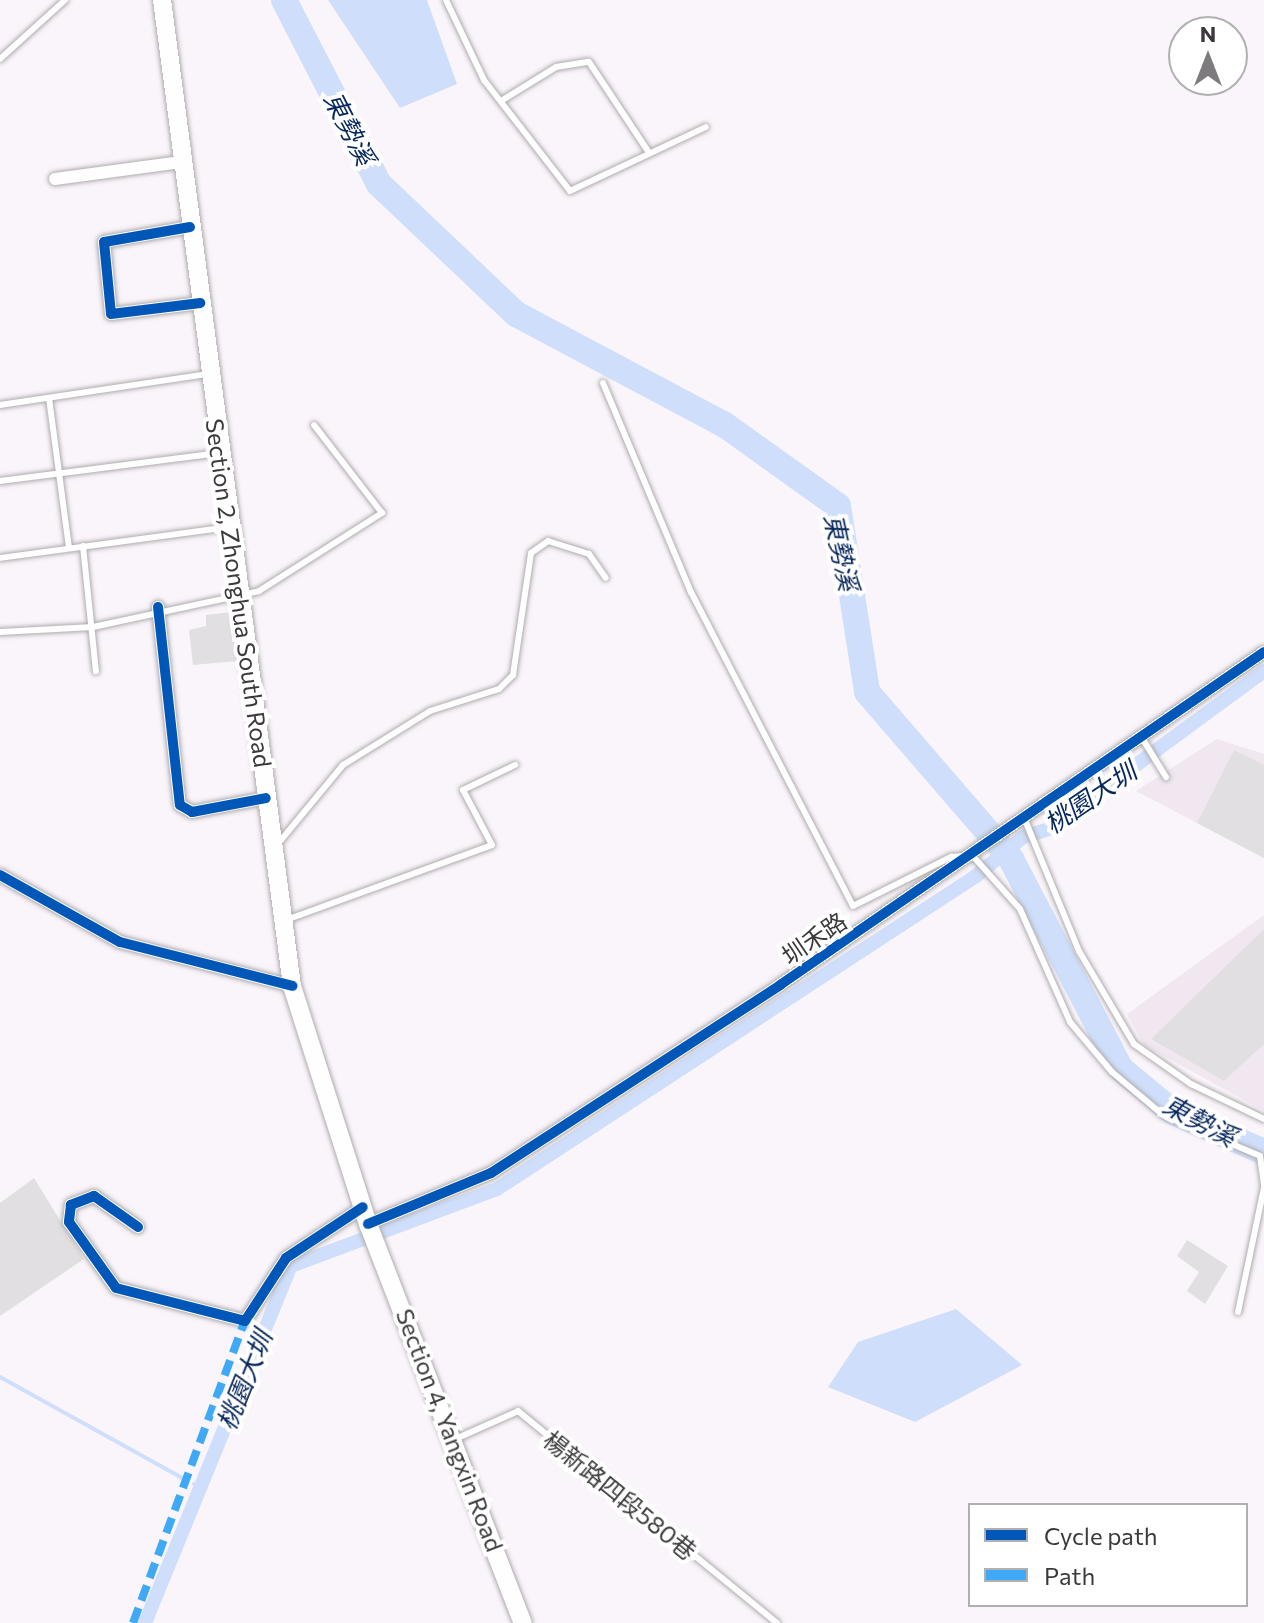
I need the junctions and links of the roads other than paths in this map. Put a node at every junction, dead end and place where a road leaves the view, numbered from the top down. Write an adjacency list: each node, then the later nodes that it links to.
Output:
1 (65, 0): 4 (lane)
2 (162, 0): 8 (main road, Section 2, Zhonghua South Road)
3 (446, 0): 5 (lane)
4 (0, 59)
5 (501, 101): 7 (lane); 7 (lane)
6 (706, 127): 7 (lane)
7 (648, 151)
8 (181, 162): 9 (street); 10 (main road, Section 2, Zhonghua South Road)
9 (55, 179)
10 (190, 227): 11 (main road, Section 2, Zhonghua South Road); 11 (street)
11 (200, 303): 12 (main road, Section 2, Zhonghua South Road)
12 (211, 374): 14 (lane); 17 (main road, Section 2, Zhonghua South Road)
13 (603, 383): 37 (lane)
14 (49, 398): 15 (lane); 18 (lane)
15 (0, 405)
16 (314, 425): 25 (lane)
17 (220, 452): 18 (lane); 20 (main road, Section 2, Zhonghua South Road)
18 (57, 473): 19 (lane); 22 (lane)
19 (0, 481)
20 (228, 527): 21 (lane); 25 (main road, Section 2, Zhonghua South Road)
21 (83, 546): 22 (lane); 27 (lane)
22 (69, 548): 23 (lane)
23 (0, 558)
24 (606, 578): 36 (lane)
25 (241, 596): 26 (lane); 34 (main road, Section 2, Zhonghua South Road)
26 (158, 607): 27 (lane); 34 (street)
27 (93, 627): 28 (lane); 30 (lane)
28 (0, 632)
29 (1264, 652): 31 (street, 圳禾路)
30 (96, 671)
31 (1142, 738): 33 (lane); 35 (street, 圳禾路)
32 (515, 765): 39 (lane)
33 (1166, 777)
34 (266, 798): 36 (main road, Section 2, Zhonghua South Road)
35 (1023, 824): 37 (street, 圳禾路); 41 (lane)
36 (273, 848): 39 (main road, Section 2, Zhonghua South Road)
37 (976, 856): 42 (lane); 43 (street, 圳禾路)
38 (2, 880): 40 (street)
39 (283, 921): 40 (main road, Section 2, Zhonghua South Road)
40 (292, 986): 43 (main road, Section 2, Zhonghua South Road)
41 (1264, 1119)
42 (1264, 1186): 45 (lane)
43 (369, 1223): 44 (street, 圳禾路); 46 (main road, Section 4, Yangxin Road)
44 (138, 1227)
45 (1238, 1312)
46 (453, 1440): 47 (main road, Section 4, Yangxin Road); 48 (lane, 楊新路四段580巷)
47 (523, 1623)
48 (777, 1623)

